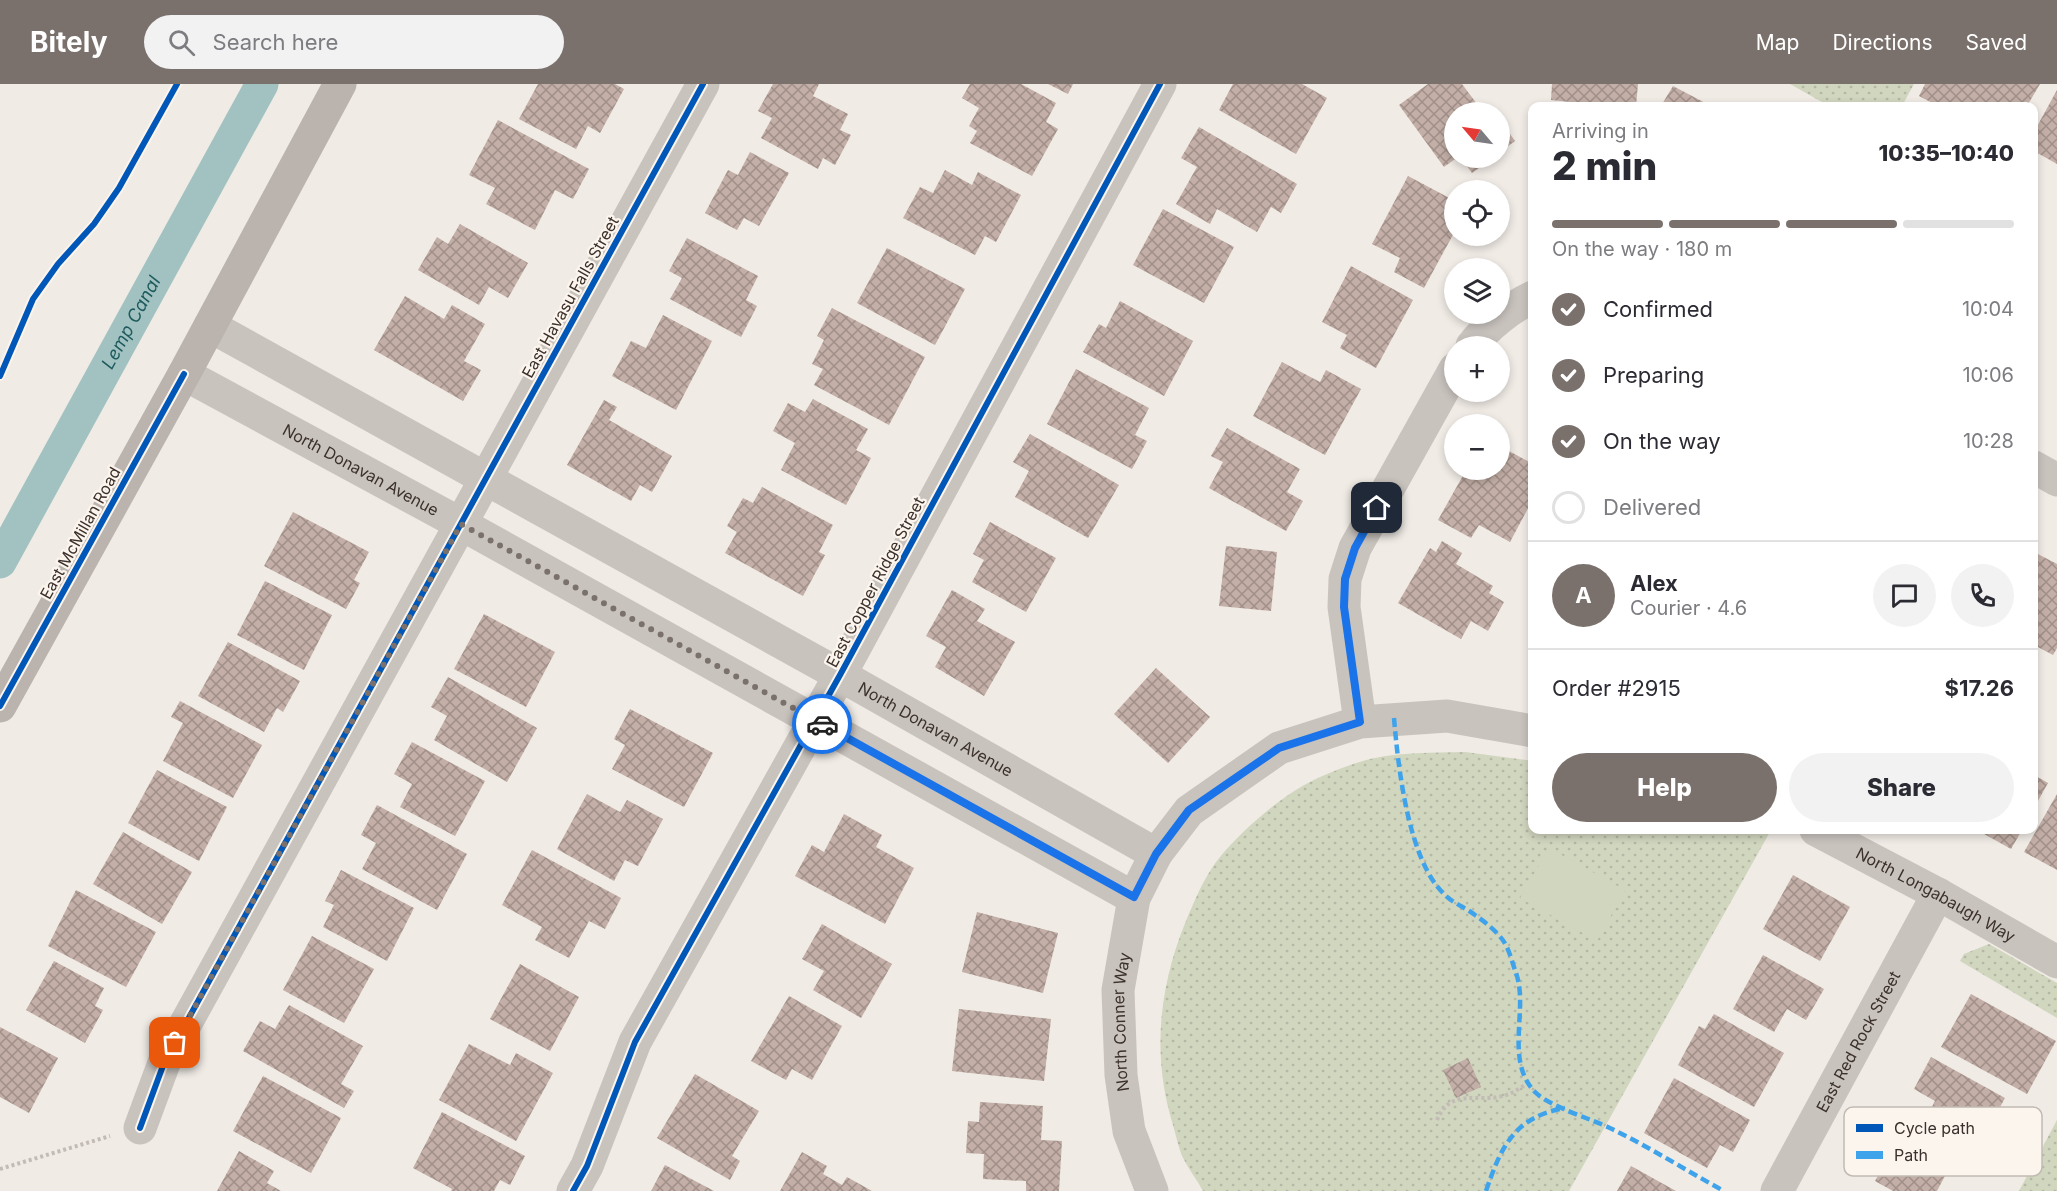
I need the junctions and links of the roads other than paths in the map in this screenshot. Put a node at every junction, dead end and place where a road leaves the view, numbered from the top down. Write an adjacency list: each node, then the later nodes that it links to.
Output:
1 (340, 84): 5 (main road, East McMillan Road)
2 (703, 84): 10 (street, East Havasu Falls Street)
3 (1160, 84): 13 (street, East Copper Ridge Street)
4 (1528, 300): 6 (street)
5 (210, 326): 7 (main road, East McMillan Road); 10 (street, North Donavan Avenue)
6 (1482, 336)
7 (184, 374): 12 (street, North Donavan Avenue); 14 (main road, East McMillan Road)
8 (1444, 389): 16 (street)
9 (2038, 469): 11 (street)
10 (486, 479): 12 (street, East Havasu Falls Street); 13 (street, North Donavan Avenue)
11 (2057, 480)
12 (461, 524): 15 (street, North Donavan Avenue); 23 (street, East Havasu Falls Street)
13 (840, 675): 15 (street, East Copper Ridge Street); 19 (street, North Donavan Avenue)
14 (0, 706)
15 (815, 720): 21 (street, North Donavan Avenue); 24 (street, East Copper Ridge Street)
16 (1360, 722): 17 (street); 19 (street)
17 (1528, 730)
18 (1824, 834): 20 (street, North Longabaugh Way)
19 (1156, 854): 21 (street, North Conner Way)
20 (1938, 894): 22 (street, North Longabaugh Way); 26 (street, East Red Rock Street)
21 (1134, 897): 25 (street, North Conner Way)
22 (2057, 962)
23 (140, 1128)
24 (573, 1191)
25 (1152, 1191)
26 (1777, 1191)

